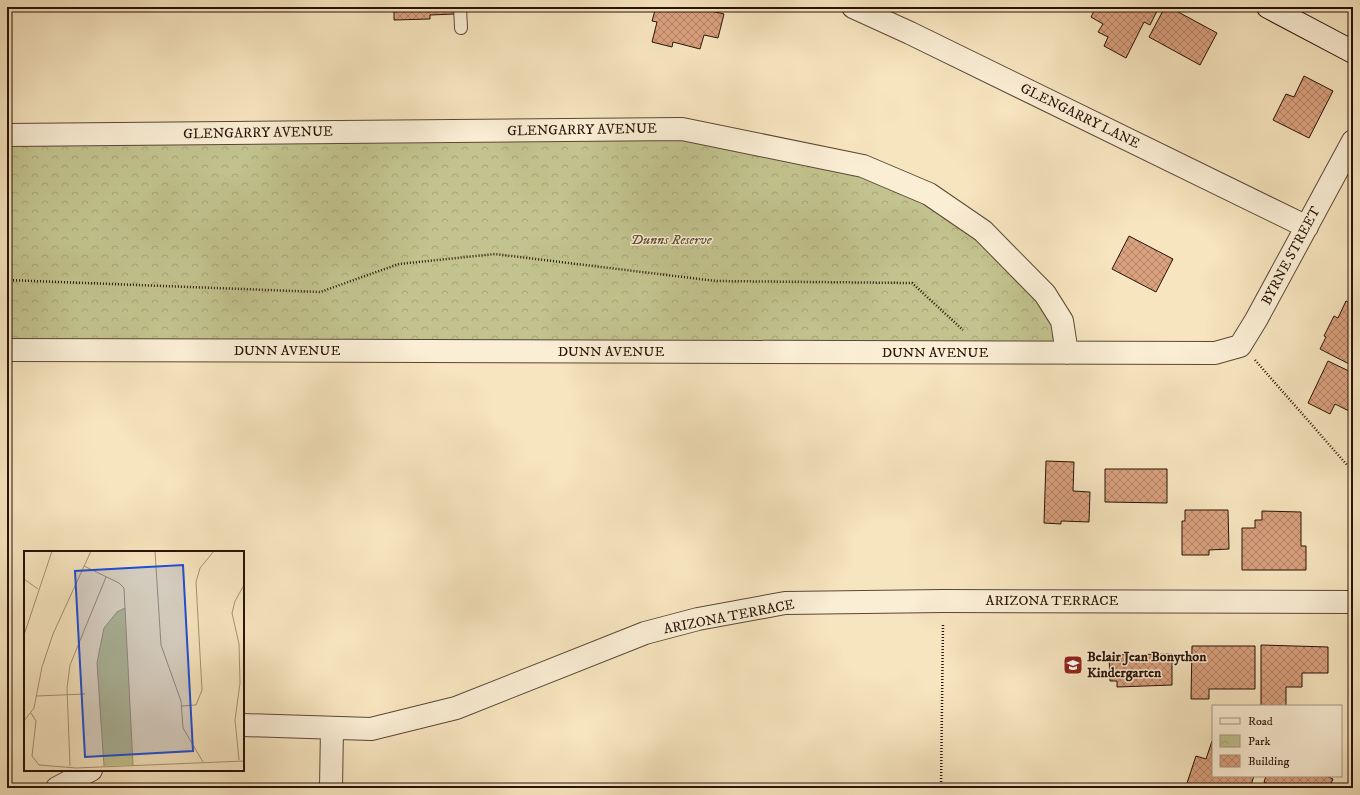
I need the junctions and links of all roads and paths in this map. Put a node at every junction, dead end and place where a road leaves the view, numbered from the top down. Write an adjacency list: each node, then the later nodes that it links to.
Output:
1 (460, 7): 4 (lane)
2 (853, 7): 8 (street, GLENGARRY LANE)
3 (1268, 7): 5 (street)
4 (460, 28)
5 (1353, 52)
6 (7, 135): 13 (street, GLENGARRY AVENUE)
7 (1353, 141): 8 (street, BYRNE STREET)
8 (1307, 227): 10 (street, BYRNE STREET)
9 (7, 280): 12 (path)
10 (1240, 346): 13 (street, DUNN AVENUE); 14 (path)
11 (7, 350): 12 (street, DUNN AVENUE)
12 (988, 353): 13 (street, DUNN AVENUE)
13 (1067, 353)
14 (1353, 469)
15 (943, 601): 16 (street, ARIZONA TERRACE); 18 (street, ARIZONA TERRACE); 22 (path)
16 (1353, 602)
17 (244, 725): 18 (street, ARIZONA TERRACE)
18 (332, 728): 21 (street)
19 (89, 771): 20 (street)
20 (57, 788)
21 (332, 788)
22 (941, 788)

